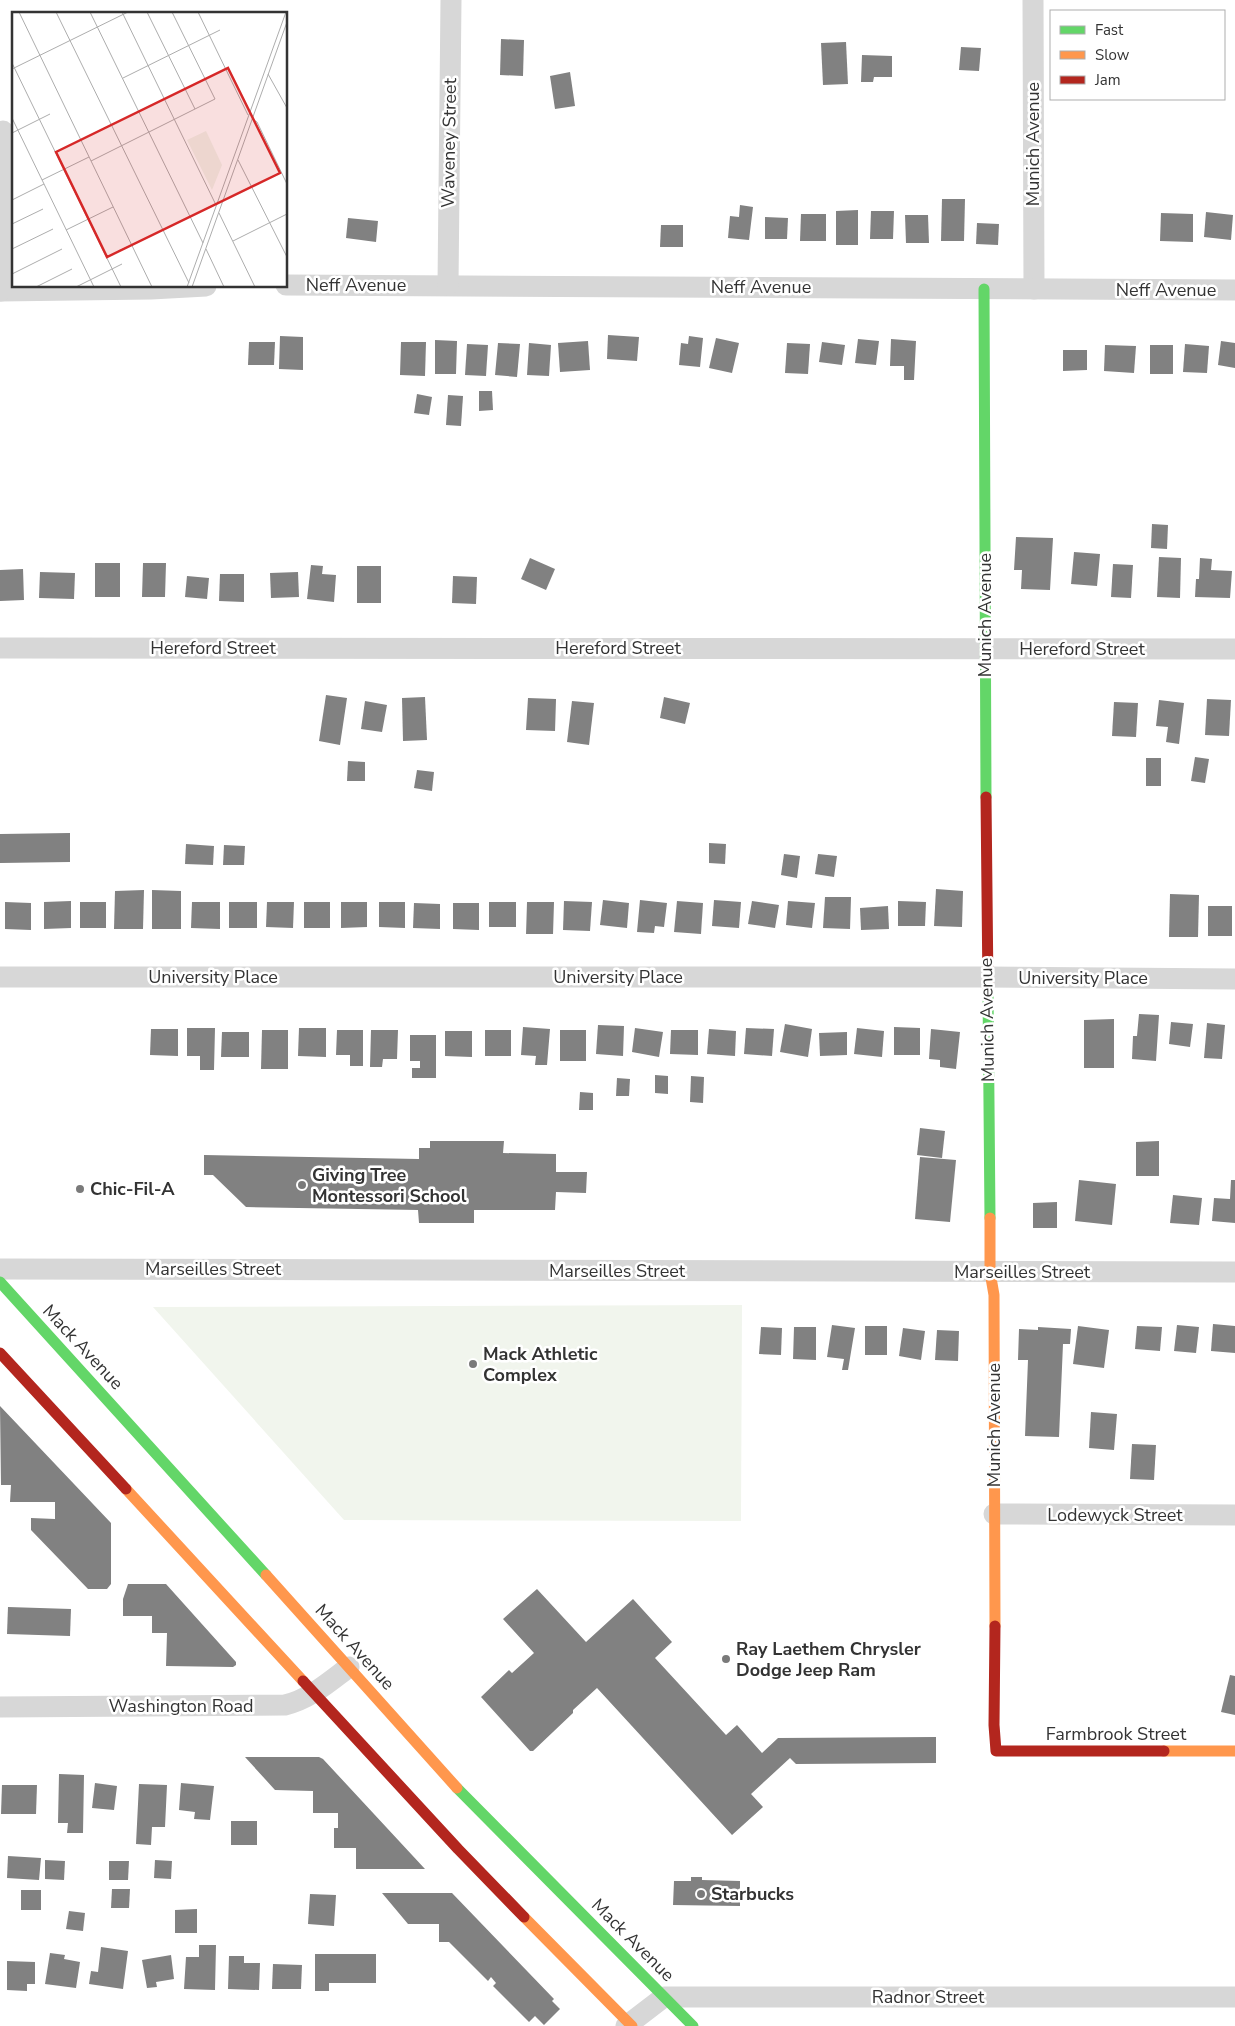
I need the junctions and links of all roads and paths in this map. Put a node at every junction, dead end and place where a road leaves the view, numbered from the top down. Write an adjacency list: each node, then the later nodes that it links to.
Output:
1 (451, 0): 5 (street, Waveney Street)
2 (1033, 0): 8 (street, Munich Avenue)
3 (3, 131): 10 (street)
4 (288, 285): 5 (street, Neff Avenue)
5 (448, 285): 7 (street, Neff Avenue)
6 (169, 288): 10 (street)
7 (984, 289): 8 (street, Neff Avenue); 12 (main road, Munich Avenue)
8 (1034, 289): 9 (street, Neff Avenue)
9 (1235, 290)
10 (0, 291)
11 (0, 648): 12 (street, Hereford Street)
12 (985, 649): 13 (street, Hereford Street); 15 (main road, Munich Avenue)
13 (1235, 649)
14 (0, 977): 15 (street, University Place)
15 (987, 977): 16 (street, University Place); 18 (main road, Munich Avenue)
16 (1235, 979)
17 (0, 1269): 18 (street, Marseilles Street)
18 (990, 1272): 19 (street, Marseilles Street); 22 (main road, Munich Avenue)
19 (1235, 1272)
20 (0, 1282): 24 (main road, Mack Avenue)
21 (0, 1353): 25 (main road)
22 (994, 1514): 23 (street, Lodewyck Street); 27 (main road, Munich Avenue)
23 (1235, 1515)
24 (349, 1667): 25 (street, Washington Road); 29 (main road, Mack Avenue)
25 (314, 1694): 26 (street, Washington Road); 31 (main road)
26 (0, 1707)
27 (996, 1751): 28 (main road, Farmbrook Street)
28 (1235, 1752)
29 (664, 1997): 30 (street, Radnor Street); 31 (street); 32 (main road, Mack Avenue)
30 (1235, 1997)
31 (629, 2025)
32 (693, 2026)

